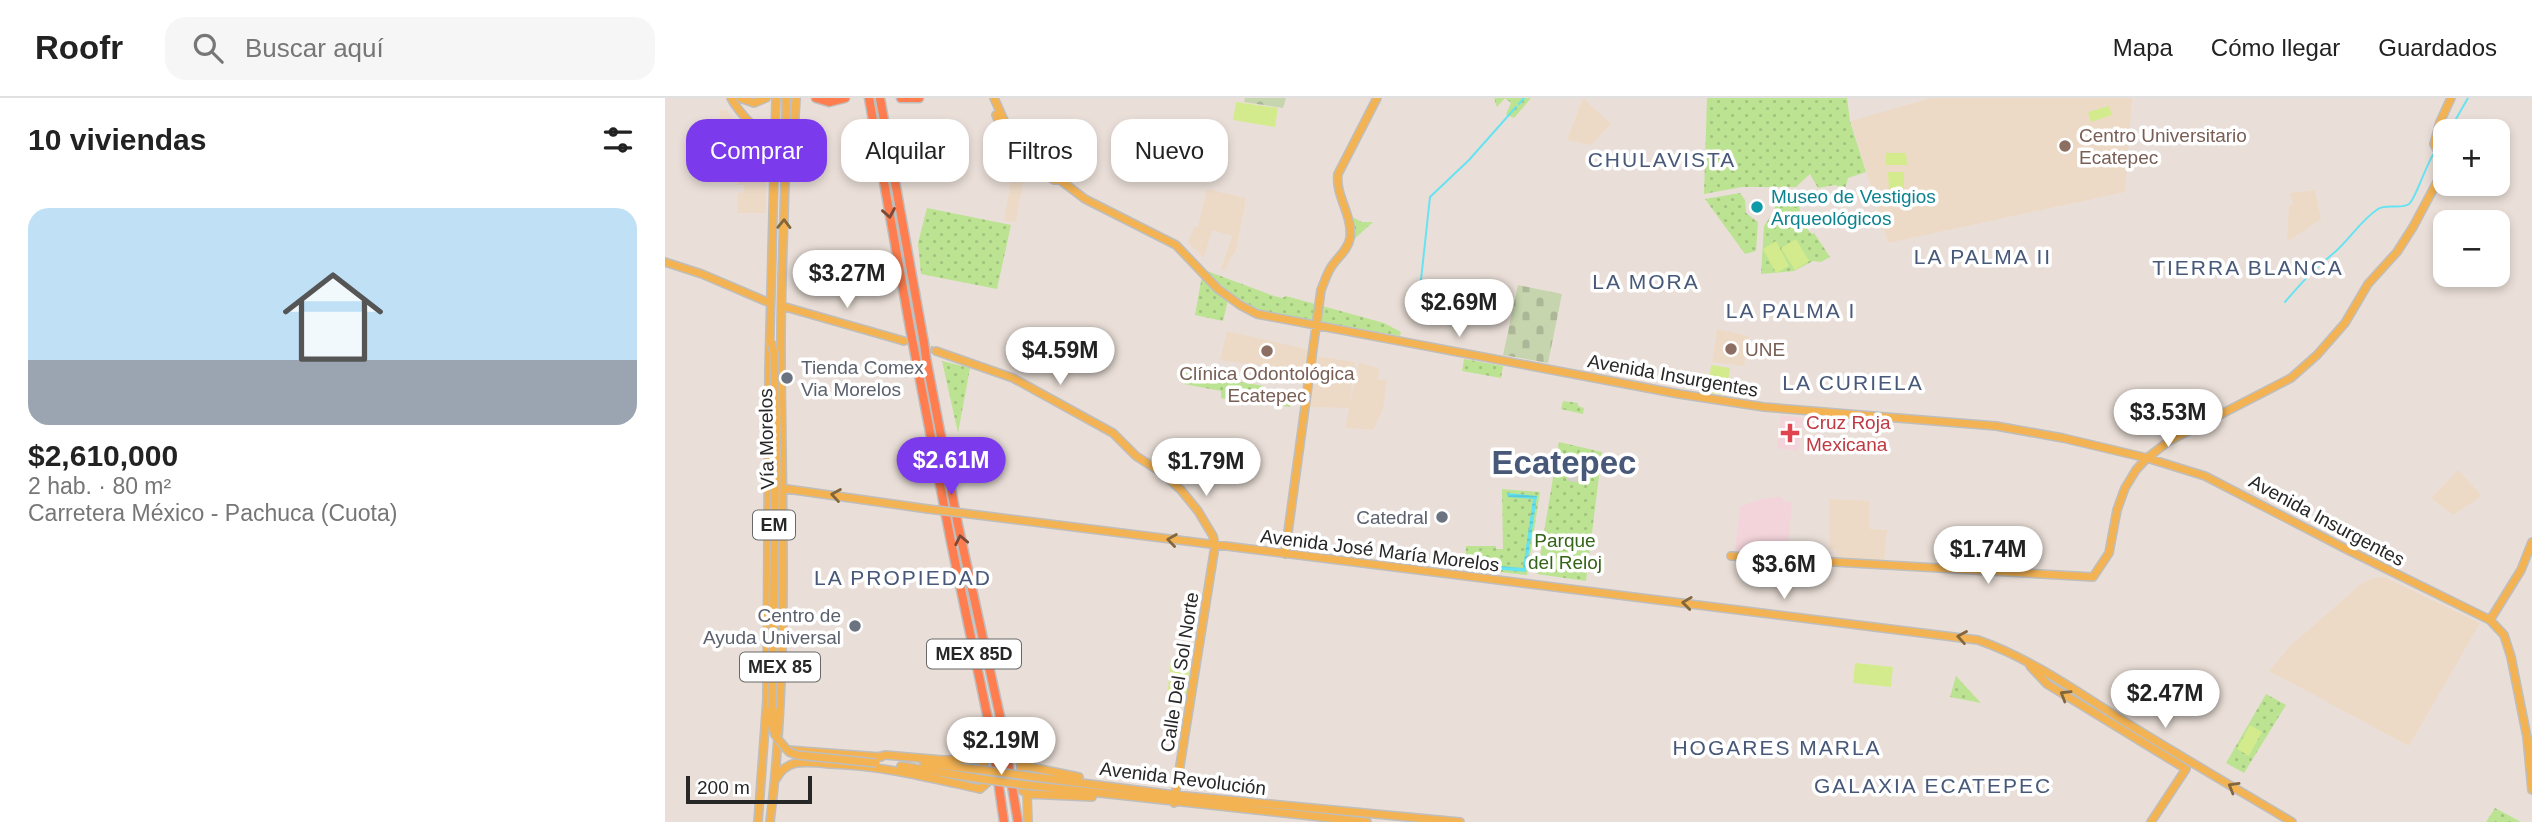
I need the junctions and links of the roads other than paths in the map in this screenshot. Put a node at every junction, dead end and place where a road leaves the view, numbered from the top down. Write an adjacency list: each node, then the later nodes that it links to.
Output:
1 (731, 98): 16 (main road)
2 (740, 98): 3 (main road)
3 (766, 98)
4 (776, 98): 17 (main road, Vía Morelos / MEX 85)
5 (786, 98): 18 (main road, Vía Morelos / MEX 85)
6 (796, 98): 19 (main road)
7 (815, 98): 8 (highway)
8 (845, 98)
9 (869, 98): 29 (highway, MEX 85D, one-way to 29)
10 (880, 98): 57 (highway, MEX 85D, one-way to 10, bridge)
11 (901, 98): 12 (highway)
12 (919, 98)
13 (992, 98): 27 (main road, Avenida Insurgentes)
14 (1377, 98): 27 (main road)
15 (2451, 98): 20 (main road)
16 (746, 119)
17 (776, 119)
18 (786, 119)
19 (795, 119)
20 (2441, 119)
21 (775, 182): 25 (main road, Vía Morelos / MEX 85)
22 (785, 182): 26 (main road, Vía Morelos / MEX 85, one-way to 22)
23 (2433, 189): 31 (main road)
24 (665, 262): 25 (main road)
25 (770, 303): 28 (main road, Vía Morelos / MEX 85)
26 (782, 306): 29 (main road); 32 (main road, Vía Morelos / MEX 85)
27 (1317, 327): 31 (main road, Avenida Insurgentes); 36 (main road)
28 (770, 340): 33 (main road, Vía Morelos / MEX 85); 44 (main road, EM, bridge)
29 (908, 340): 56 (highway, MEX 85D, bridge)
30 (936, 352): 35 (main road)
31 (2147, 457): 37 (main road); 38 (main road, Avenida Insurgentes)
32 (782, 488): 33 (main road, Avenida José María Morelos); 35 (main road, Avenida José María Morelos, one-way to 32, bridge); 41 (main road, Vía Morelos / MEX 85)
33 (769, 489): 40 (main road, Vía Morelos / MEX 85)
34 (2532, 542): 38 (main road)
35 (1215, 546): 36 (main road, Avenida José María Morelos); 53 (main road, Calle Del Sol Norte)
36 (1285, 554): 39 (main road, Avenida José María Morelos, one-way to 36)
37 (1731, 556)
38 (2490, 621): 51 (main road, Avenida Insurgentes)
39 (2025, 661): 46 (main road, Avenida José María Morelos); 46 (main road, Avenida José María Morelos, one-way to 39)
40 (767, 692): 41 (main road); 48 (main road, Vía Morelos / MEX 85)
41 (779, 692): 42 (main road, Vía Morelos / MEX 85)
42 (777, 750): 43 (main road, Avenida Revolución / EM); 45 (main road, Vía Morelos / MEX 85)
43 (796, 751): 44 (main road, Avenida Revolución / EM); 45 (main road)
44 (878, 762): 44 (main road); 47 (main road, Avenida Revolución / EM); 49 (main road)
45 (776, 764): 48 (main road); 49 (main road, Vía Morelos / MEX 85)
46 (2188, 766): 61 (main road); 62 (main road, Avenida José María Morelos, one-way to 46)
47 (982, 775): 50 (main road, Avenida Revolución / EM, bridge); 52 (main road, Avenida Revolución / EM, bridge)
48 (762, 777): 54 (main road, Vía Morelos / MEX 85)
49 (774, 784): 55 (main road, Vía Morelos / MEX 85)
50 (1027, 789): 52 (main road, Avenida Revolución / EM); 52 (main road); 52 (main road); 58 (main road)
51 (2532, 790)
52 (1134, 794): 53 (main road, Avenida Revolución / EM)
53 (1175, 799): 59 (main road, Avenida Revolución / EM); 60 (main road, Avenida Revolución / EM)
54 (758, 822)
55 (770, 822)
56 (1004, 822)
57 (1018, 822)
58 (1028, 822)
59 (1367, 822)
60 (1459, 822)
61 (2151, 822)
62 (2292, 822)

